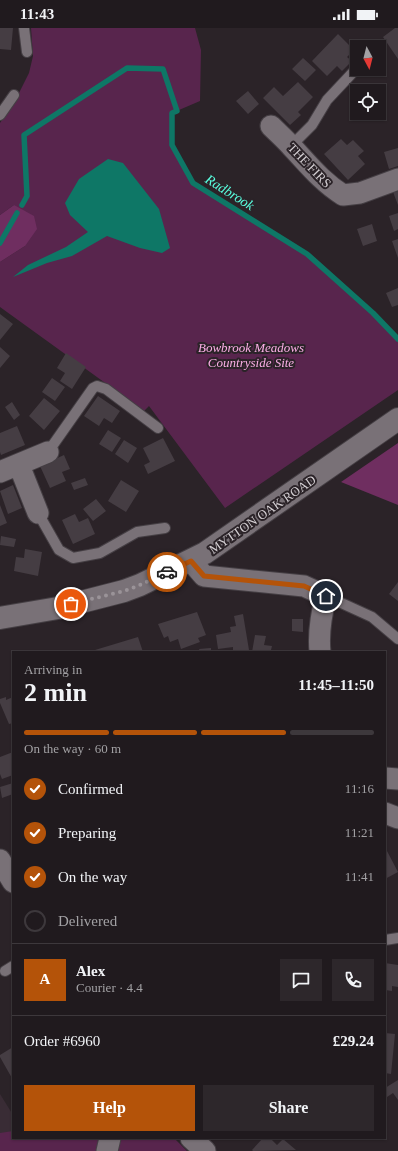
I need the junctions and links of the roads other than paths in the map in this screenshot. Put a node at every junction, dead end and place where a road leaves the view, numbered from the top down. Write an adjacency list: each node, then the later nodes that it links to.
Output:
1 (24, 28): 2 (lane)
2 (28, 52)
3 (350, 75): 7 (lane)
4 (14, 95): 5 (lane)
5 (0, 115)
6 (271, 126): 7 (street, THE FIRS)
7 (291, 146): 8 (street, THE FIRS)
8 (398, 179)
9 (398, 418): 15 (main road, MYTTON OAK ROAD)
10 (158, 428): 11 (lane)
11 (48, 452): 12 (street)
12 (9, 468): 13 (street)
13 (38, 513): 14 (lane)
14 (165, 528)
15 (191, 561): 16 (street); 17 (main road, MYTTON OAK ROAD)
16 (326, 596): 18 (lane); 19 (street)
17 (0, 618)
18 (398, 639)
19 (320, 651)
20 (386, 778): 21 (street)
21 (398, 779)
22 (386, 813): 23 (street)
23 (398, 818)
24 (5, 860): 25 (street)
25 (12, 879)
26 (398, 938): 27 (lane)
27 (386, 940)
28 (110, 1139): 30 (street)
29 (192, 1139): 31 (street)
30 (107, 1151)
31 (205, 1151)

